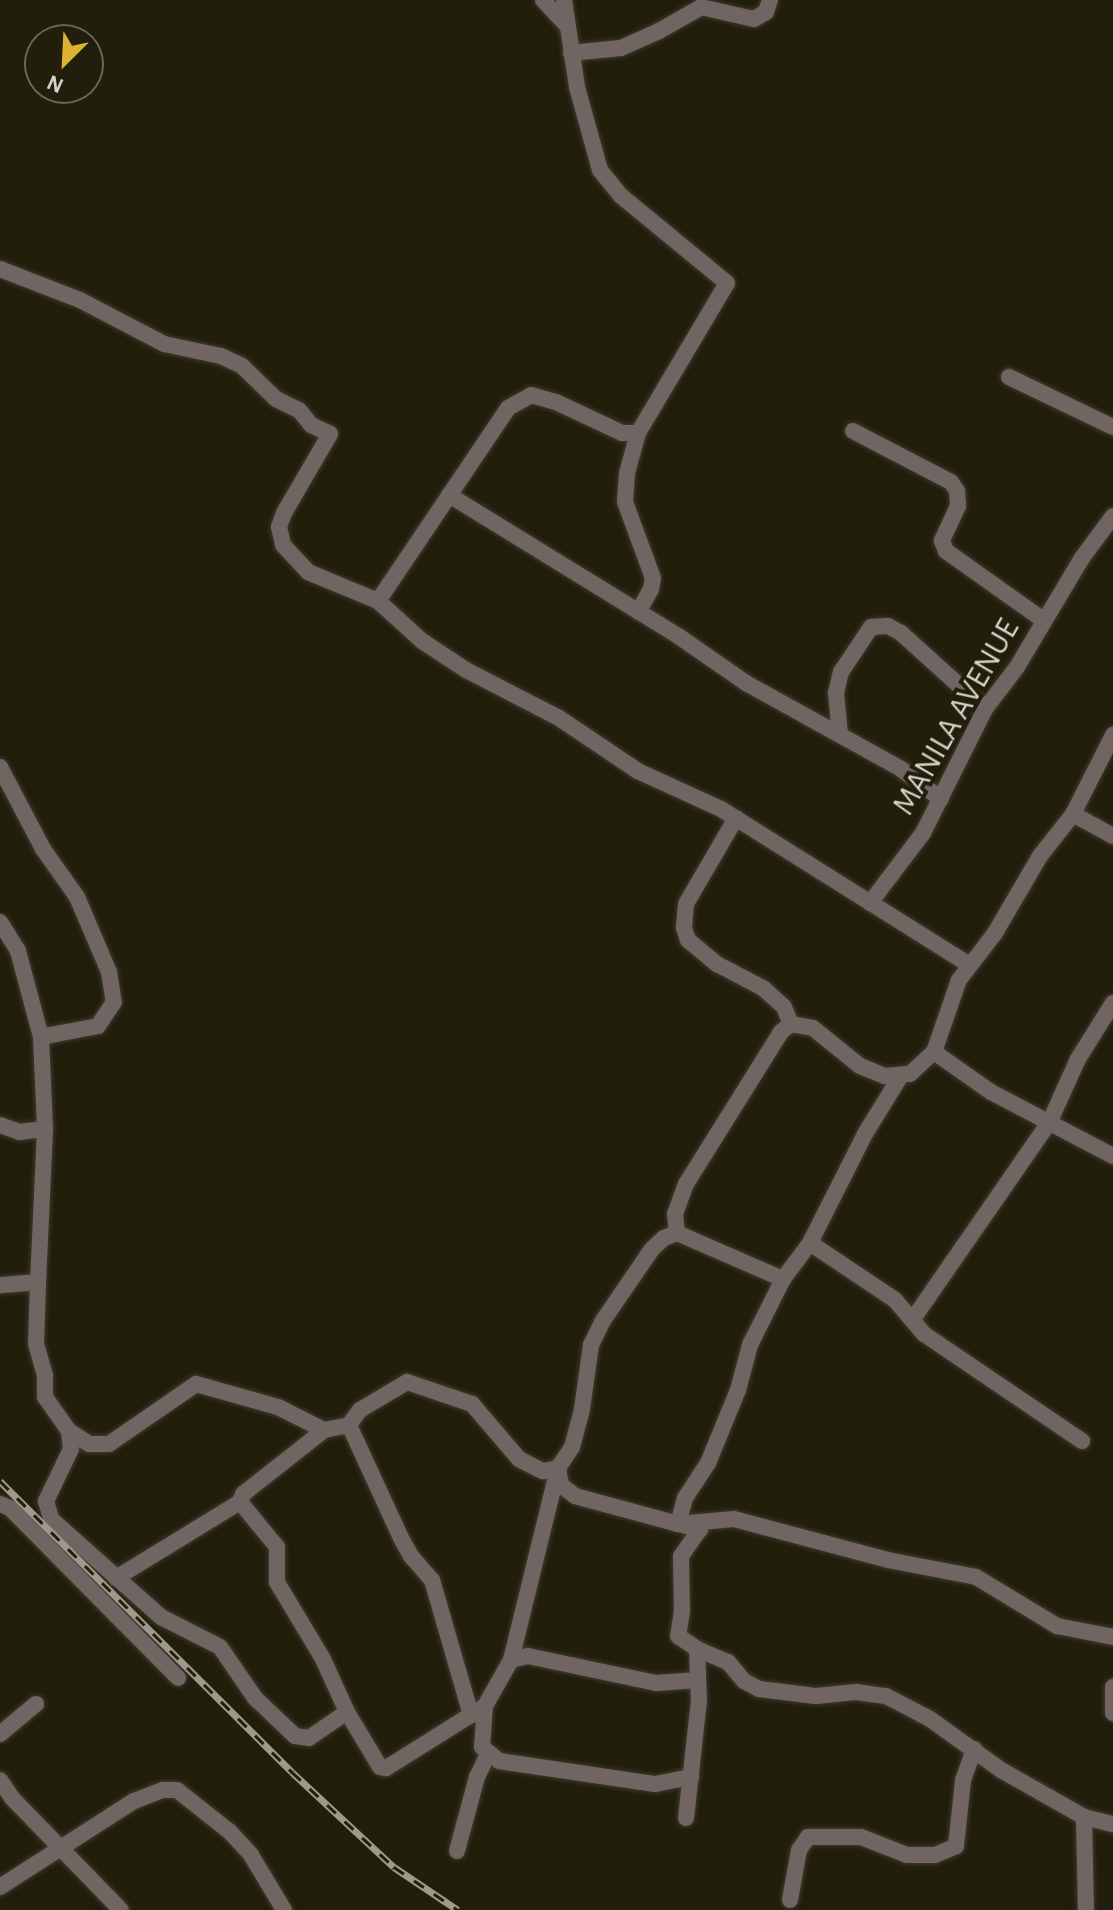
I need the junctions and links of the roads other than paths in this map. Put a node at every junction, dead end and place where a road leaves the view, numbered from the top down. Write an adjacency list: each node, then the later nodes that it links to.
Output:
1 (543, 0): 5 (street)
2 (564, 0): 5 (street)
3 (770, 0): 4 (street)
4 (700, 3): 6 (street)
5 (567, 26): 6 (street)
6 (571, 53): 11 (street)
7 (0, 269): 14 (street)
8 (1009, 377): 9 (street)
9 (1113, 427)
10 (853, 431): 16 (street)
11 (638, 433): 12 (street); 15 (street)
12 (449, 495): 14 (street); 15 (street)
13 (1113, 516): 16 (street, MANILA AVENUE)
14 (378, 601): 23 (street)
15 (638, 612): 18 (street)
16 (1043, 620): 17 (street, MANILA AVENUE)
17 (985, 709): 18 (street); 21 (street, MANILA AVENUE)
18 (840, 734): 21 (street)
19 (1113, 735): 22 (street)
20 (0, 767): 30 (street)
21 (941, 799): 25 (street, MANILA AVENUE)
22 (1073, 814): 24 (street); 27 (street)
23 (736, 818): 25 (street); 29 (street)
24 (1113, 836)
25 (870, 903): 27 (street)
26 (0, 922): 30 (street)
27 (968, 964): 31 (street)
28 (1113, 1003): 33 (street)
29 (791, 1024): 32 (street); 37 (street)
30 (41, 1037): 35 (street)
31 (934, 1052): 32 (street); 33 (street)
32 (900, 1077): 38 (street)
33 (1050, 1121): 36 (street); 42 (street)
34 (0, 1125): 35 (street)
35 (45, 1129): 40 (street)
36 (1113, 1156)
37 (677, 1233): 39 (street); 47 (street)
38 (810, 1243): 39 (street); 42 (street)
39 (783, 1279): 50 (street)
40 (38, 1282): 41 (street); 45 (street)
41 (0, 1285)
42 (913, 1319): 46 (street)
43 (349, 1425): 44 (street); 47 (street); 59 (street)
44 (324, 1430): 45 (street); 48 (street)
45 (69, 1431): 51 (street)
46 (1082, 1441)
47 (558, 1468): 50 (street); 54 (street)
48 (240, 1502): 51 (street); 60 (street)
49 (0, 1504): 55 (street)
50 (678, 1524): 52 (street); 53 (street)
51 (116, 1578): 60 (street)
52 (1113, 1637)
53 (697, 1649): 56 (street); 63 (street)
54 (511, 1660): 56 (street); 59 (street)
55 (178, 1678)
56 (698, 1680): 65 (street)
57 (1113, 1687): 61 (street)
58 (36, 1704): 62 (street)
59 (478, 1710): 60 (street); 64 (street)
60 (347, 1712)
61 (1113, 1713)
62 (0, 1734)
63 (974, 1749): 67 (street); 73 (street)
64 (488, 1754): 65 (street); 71 (street)
65 (691, 1777): 68 (street)
66 (0, 1780): 70 (street)
67 (1084, 1817): 69 (street); 76 (street)
68 (686, 1818)
69 (1113, 1824)
70 (63, 1846): 72 (street); 74 (street); 75 (street)
71 (457, 1851)
72 (0, 1887)
73 (790, 1900)
74 (121, 1910)
75 (284, 1910)
76 (1086, 1910)

